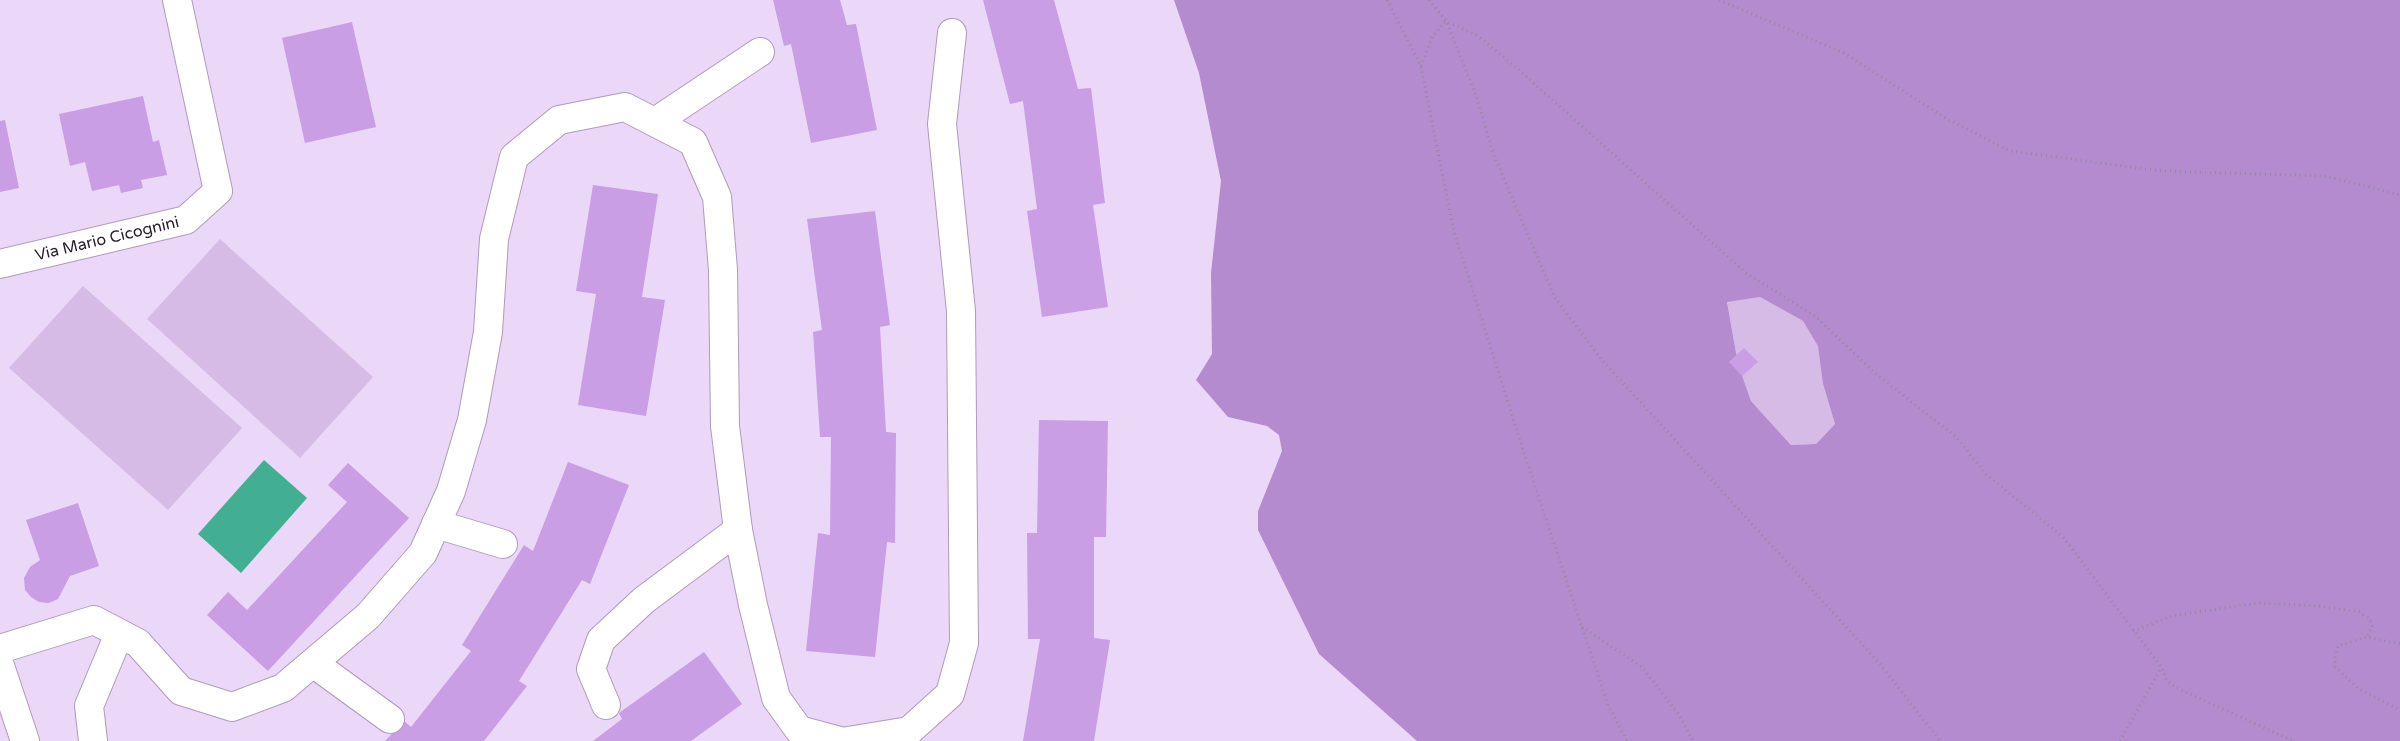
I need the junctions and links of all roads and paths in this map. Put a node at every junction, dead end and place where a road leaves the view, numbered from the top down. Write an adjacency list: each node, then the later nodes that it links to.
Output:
1 (177, 0): 11 (street, Via Mario Cicognini)
2 (1387, 0): 8 (path)
3 (1429, 0): 5 (path)
4 (1719, 0): 10 (path)
5 (1446, 21): 8 (path); 16 (path); 35 (path)
6 (952, 33): 28 (street)
7 (760, 52): 9 (street)
8 (1421, 66): 15 (path)
9 (655, 122): 12 (street); 13 (street)
10 (2400, 196)
11 (0, 264)
12 (436, 524): 14 (street); 21 (street)
13 (738, 530): 24 (street); 27 (street)
14 (503, 544)
15 (1581, 626): 33 (path); 34 (path)
16 (2133, 631): 18 (path); 23 (path)
17 (119, 634): 20 (street); 21 (street); 30 (street)
18 (2367, 637): 19 (path); 25 (path)
19 (2400, 644)
20 (0, 648)
21 (313, 663): 26 (street)
22 (0, 666): 29 (street)
23 (2162, 668): 36 (path); 37 (path)
24 (606, 705)
25 (2400, 710)
26 (390, 718)
27 (793, 735): 31 (street)
28 (914, 736): 32 (street)
29 (25, 741)
30 (93, 741)
31 (840, 741)
32 (848, 741)
33 (1627, 741)
34 (1693, 741)
35 (1940, 741)
36 (2120, 741)
37 (2293, 741)

